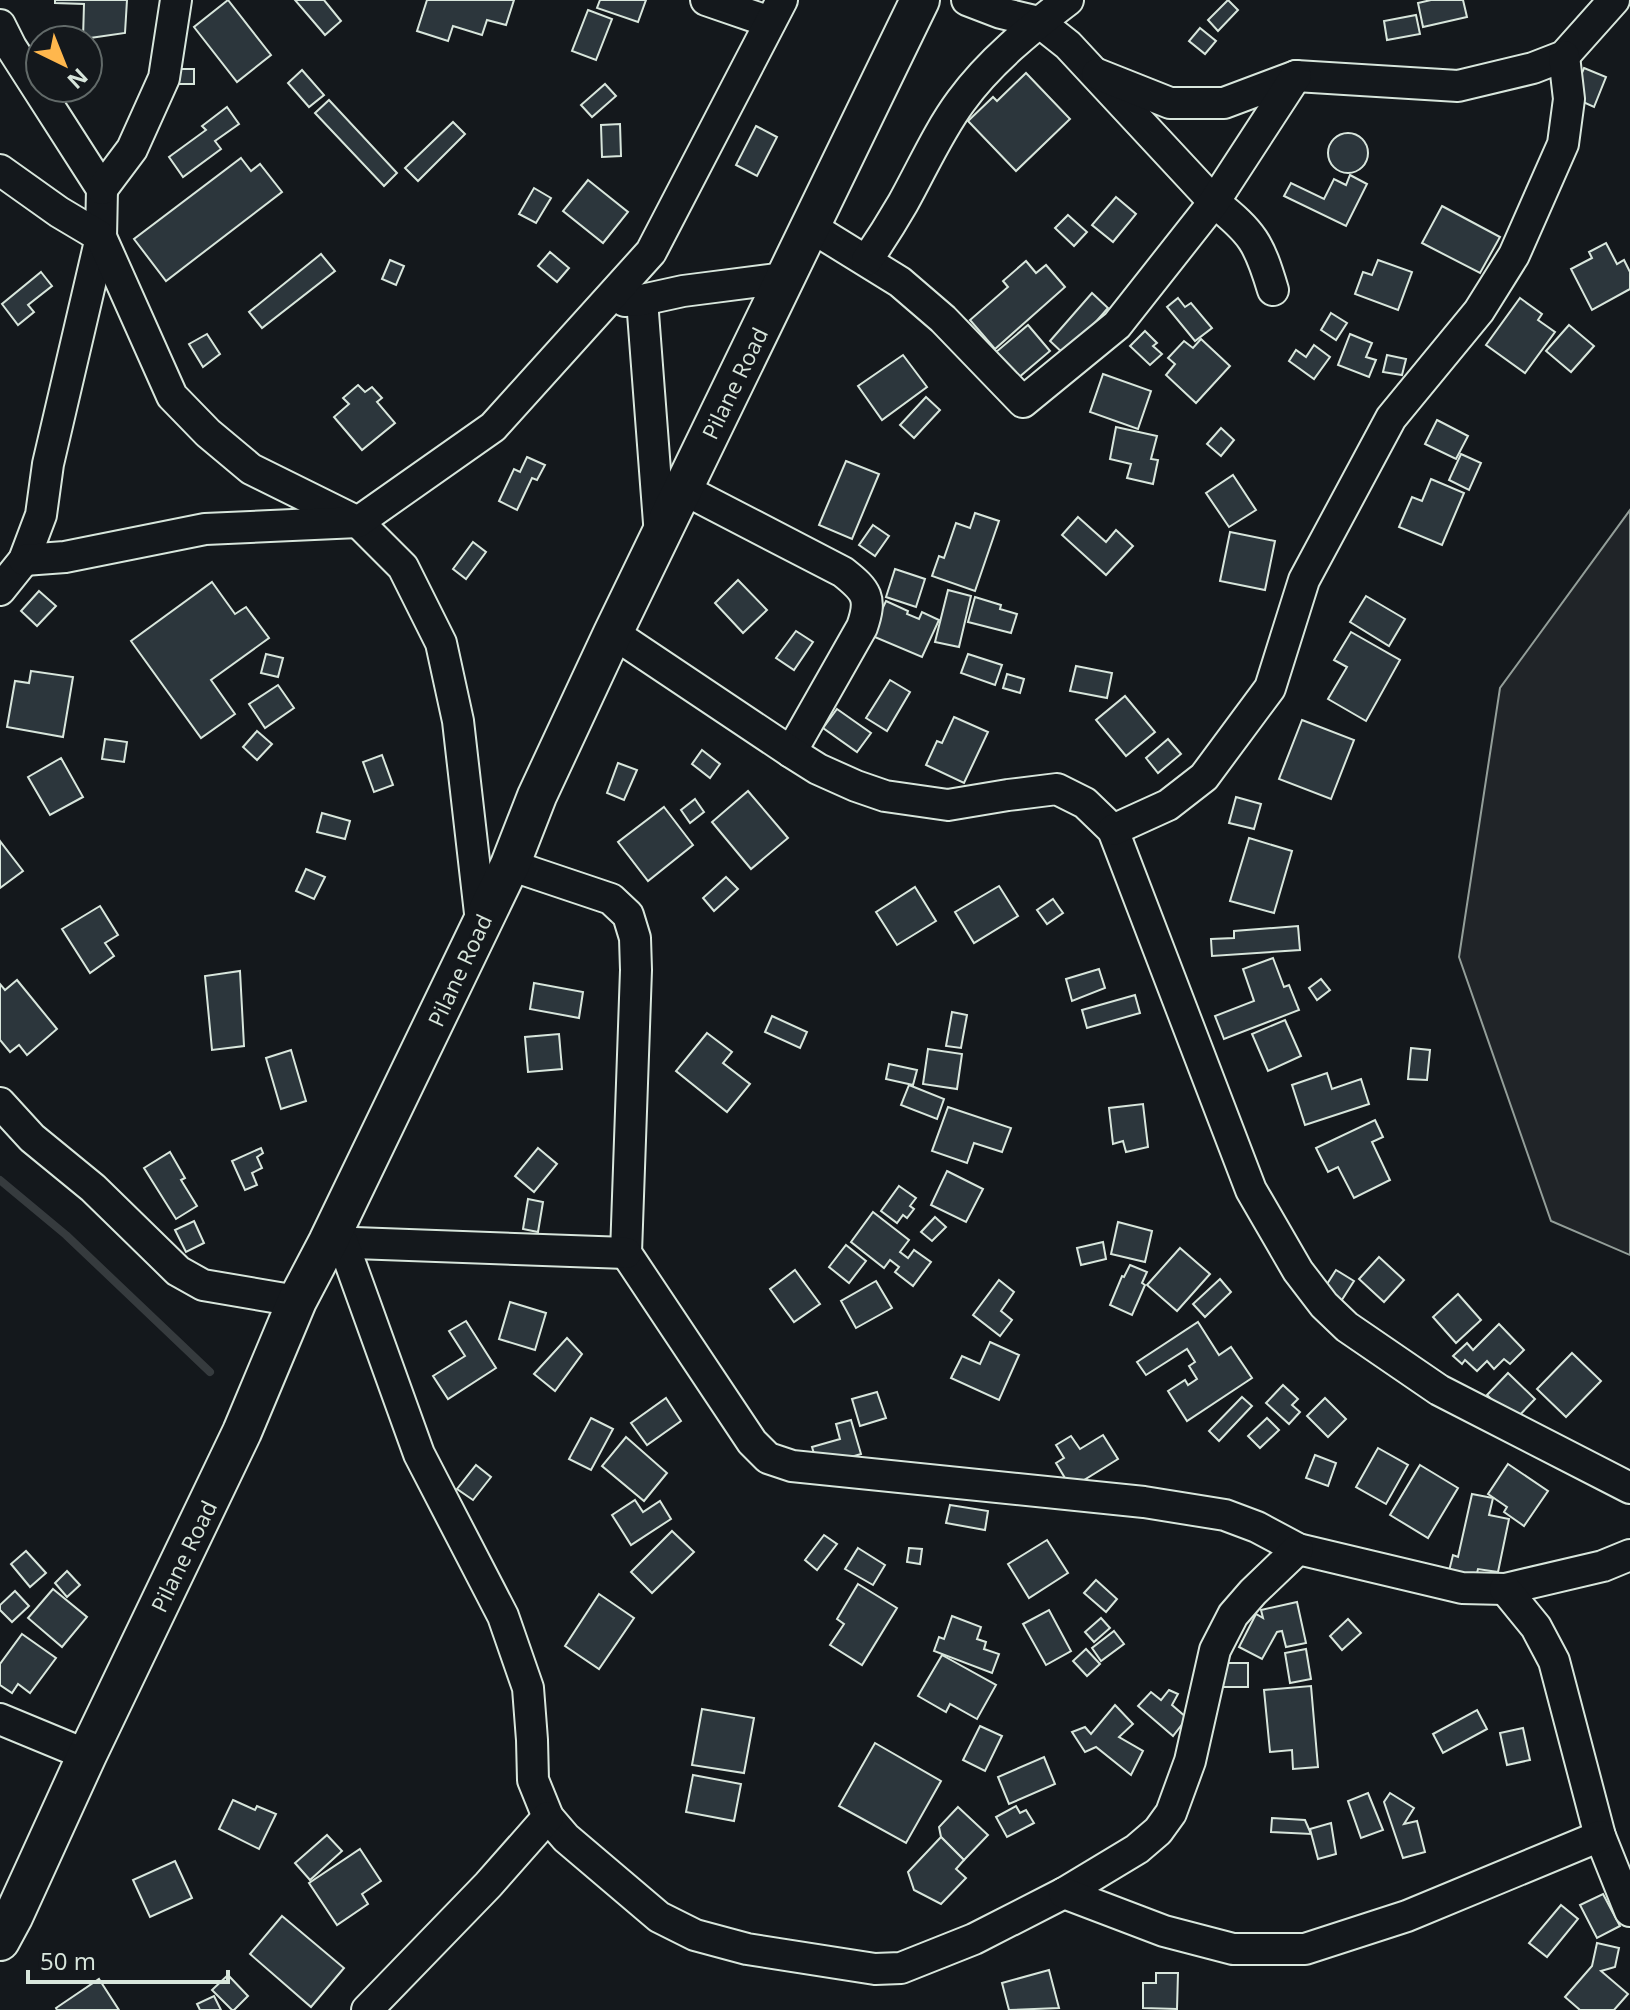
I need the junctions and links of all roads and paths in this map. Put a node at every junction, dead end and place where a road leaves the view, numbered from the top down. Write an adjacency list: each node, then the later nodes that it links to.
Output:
1 (176, 0): 14 (street)
2 (706, 0): 7 (street)
3 (920, 0): 16 (main road, Pilane Road)
4 (967, 0): 8 (street)
5 (1068, 0): 8 (street)
6 (1614, 0): 10 (street)
7 (776, 11): 22 (street)
8 (1039, 22): 11 (street); 18 (street)
9 (0, 25): 14 (street)
10 (1564, 56): 12 (street); 30 (street)
11 (1097, 74): 12 (street); 15 (street)
12 (1296, 76): 15 (street)
13 (0, 170): 17 (street)
14 (102, 189): 17 (street)
15 (1214, 202): 18 (street); 20 (street)
16 (811, 227): 18 (street); 19 (main road, Pilane Road)
17 (101, 237): 24 (street); 26 (street)
18 (867, 260)
19 (785, 278): 21 (street); 23 (main road, Pilane Road)
20 (1273, 290)
21 (642, 300): 22 (street); 25 (street)
22 (607, 303): 24 (street)
23 (683, 489): 25 (main road, Pilane Road); 29 (street)
24 (358, 522): 26 (street); 32 (street)
25 (660, 536): 28 (main road, Pilane Road)
26 (24, 560): 27 (street)
27 (0, 590)
28 (613, 633): 29 (street); 31 (main road, Pilane Road)
29 (791, 752): 30 (street)
30 (1113, 830): 37 (street)
31 (510, 865): 32 (main road, Pilane Road); 35 (street)
32 (481, 922): 34 (main road, Pilane Road)
33 (0, 1103): 36 (street)
34 (335, 1243): 35 (street); 36 (main road, Pilane Road); 43 (street)
35 (626, 1253): 38 (street)
36 (297, 1301): 42 (main road, Pilane Road)
37 (1630, 1488)
38 (1298, 1549): 40 (street); 45 (street)
39 (1630, 1555): 40 (street)
40 (1505, 1589): 44 (street)
41 (0, 1719): 42 (street)
42 (87, 1755): 47 (main road, Pilane Road)
43 (548, 1817): 45 (street); 48 (street)
44 (1600, 1836): 45 (street); 46 (street)
45 (1064, 1893)
46 (1630, 1911)
47 (0, 1941)
48 (367, 2010)

